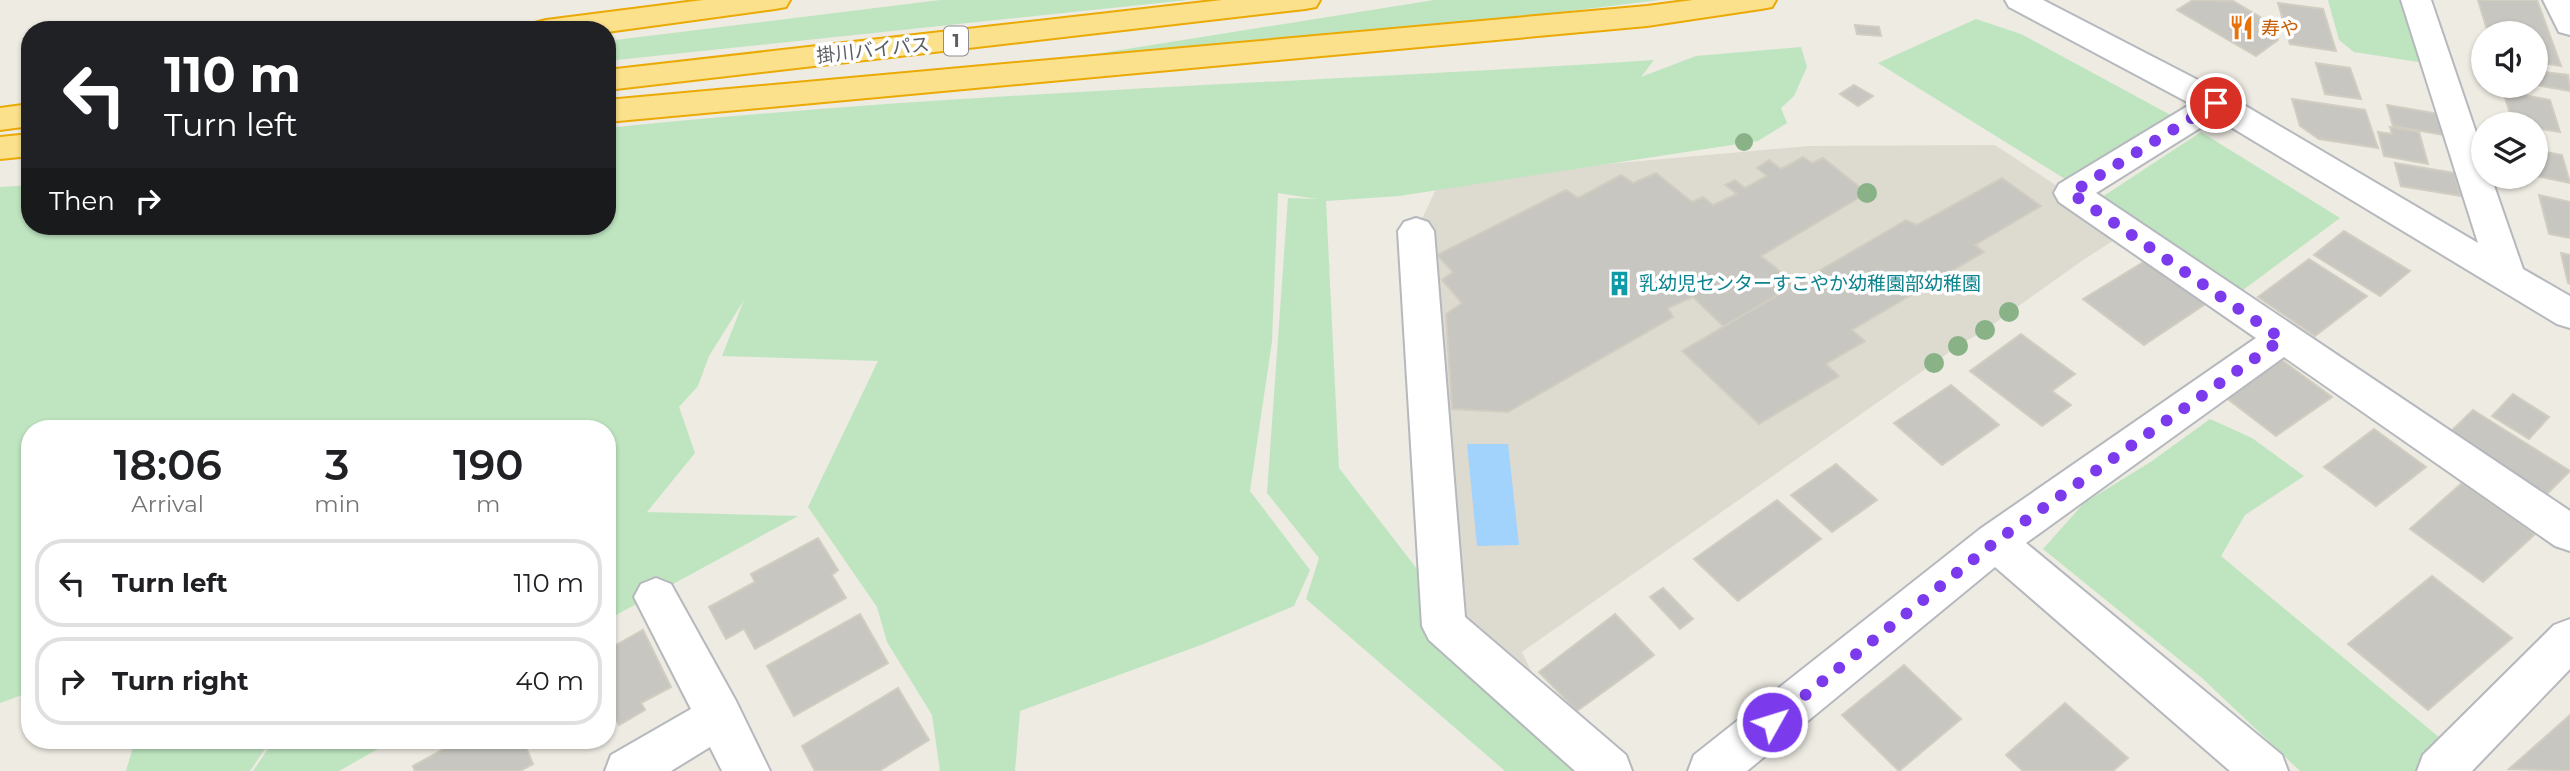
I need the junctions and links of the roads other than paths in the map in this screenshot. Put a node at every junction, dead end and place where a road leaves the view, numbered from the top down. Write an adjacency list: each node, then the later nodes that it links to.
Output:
1 (775, 0): 7 (highway)
2 (1306, 0): 9 (highway, 掛川バイパス / 1)
3 (1761, 0): 11 (highway)
4 (2020, 0): 10 (street)
5 (2416, 0): 19 (street)
6 (2558, 0): 8 (street)
7 (615, 21)
8 (2570, 25)
9 (616, 79)
10 (2216, 103): 19 (street); 21 (street)
11 (616, 110)
12 (21, 116): 13 (highway)
13 (0, 119)
14 (21, 146): 15 (highway)
15 (0, 148)
16 (21, 167): 17 (highway)
17 (0, 169)
18 (1416, 231): 29 (street)
19 (2507, 276): 20 (street)
20 (2570, 314)
21 (2282, 339): 22 (street); 23 (street)
22 (2570, 533)
23 (1995, 542): 30 (street); 31 (street)
24 (656, 597): 26 (street)
25 (2570, 639): 32 (street)
26 (720, 716): 27 (street); 28 (street)
27 (628, 771)
28 (747, 771)
29 (1609, 771)
30 (1711, 771)
31 (2265, 771)
32 (2440, 771)

